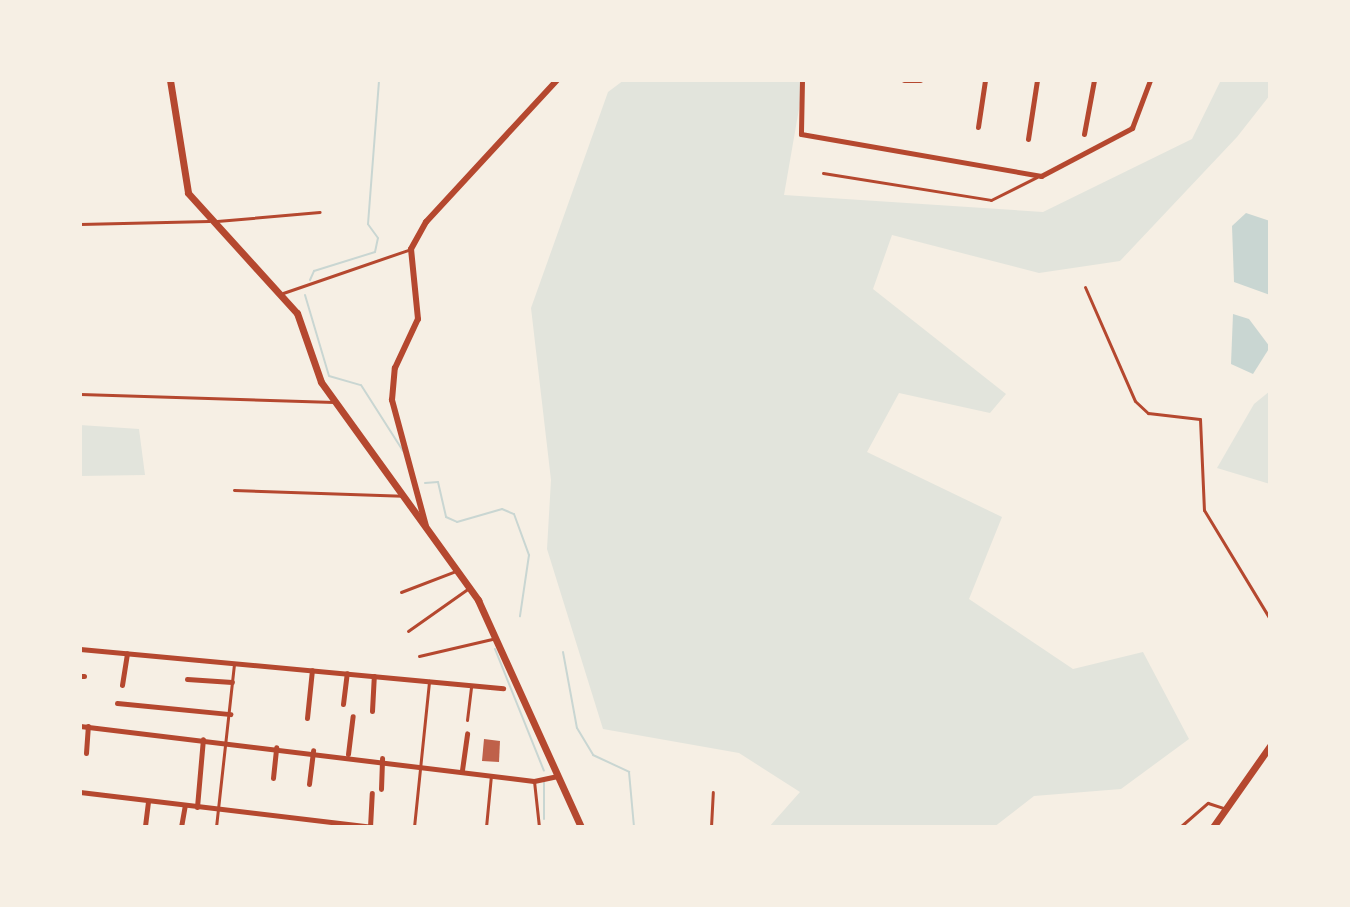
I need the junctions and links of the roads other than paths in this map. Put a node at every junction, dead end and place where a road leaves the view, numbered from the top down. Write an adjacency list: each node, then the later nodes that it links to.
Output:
1 (170, 80): 17 (main road)
2 (557, 80): 19 (street)
3 (802, 80): 15 (street)
4 (904, 80): 5 (street)
5 (920, 80)
6 (985, 80): 11 (street)
7 (1037, 80): 13 (street)
8 (1094, 80): 12 (street)
9 (1142, 80): 10 (lane)
10 (1151, 80): 15 (street)
11 (978, 127)
12 (1084, 134)
13 (1028, 139)
14 (823, 173): 15 (lane)
15 (1041, 176)
16 (320, 212): 17 (lane)
17 (211, 221): 18 (lane); 21 (main road)
18 (80, 224)
19 (411, 249): 21 (lane); 26 (street)
20 (1085, 287): 30 (lane)
21 (280, 295): 23 (main road)
22 (80, 394): 23 (lane)
23 (338, 402): 25 (main road)
24 (234, 490): 25 (lane)
25 (403, 496): 26 (main road)
26 (428, 533): 27 (main road)
27 (456, 571): 28 (main road); 29 (lane)
28 (469, 588): 31 (lane); 32 (main road)
29 (401, 592)
30 (1270, 619)
31 (408, 631)
32 (496, 638): 35 (lane); 67 (main road)
33 (80, 649): 34 (street)
34 (127, 653): 36 (street); 43 (street)
35 (419, 656)
36 (234, 663): 37 (street); 42 (lane)
37 (312, 670): 38 (street); 51 (street)
38 (347, 673): 39 (street); 47 (street)
39 (374, 676): 41 (street); 48 (street)
40 (187, 679): 42 (street)
41 (429, 681): 44 (street); 64 (lane)
42 (232, 682): 49 (lane)
43 (122, 685)
44 (471, 685): 45 (street); 52 (lane)
45 (503, 688)
46 (117, 703): 49 (street)
47 (343, 704)
48 (372, 711)
49 (230, 714): 57 (lane)
50 (353, 716): 62 (street)
51 (307, 718)
52 (467, 720)
53 (80, 726): 54 (street)
54 (88, 726): 56 (street); 61 (street)
55 (467, 733): 65 (street)
56 (203, 739): 57 (street); 77 (street)
57 (227, 742): 59 (street); 79 (lane)
58 (1270, 746): 78 (main road)
59 (276, 747): 60 (street); 68 (street)
60 (313, 750): 62 (street); 70 (street)
61 (86, 753)
62 (348, 754): 63 (street)
63 (382, 758): 64 (street); 71 (street)
64 (420, 763): 65 (street); 84 (lane)
65 (462, 770): 66 (street)
66 (491, 775): 69 (street); 85 (lane)
67 (557, 776): 69 (street); 87 (main road)
68 (273, 778)
69 (534, 781): 86 (lane)
70 (309, 784)
71 (381, 789)
72 (80, 792): 75 (street)
73 (713, 792): 88 (lane)
74 (372, 793): 83 (street)
75 (148, 801): 76 (street); 80 (street)
76 (185, 805): 77 (street); 81 (street)
77 (197, 807): 79 (street)
78 (1226, 809): 89 (lane); 90 (main road)
79 (218, 810): 82 (lane); 83 (street)
80 (145, 826)
81 (181, 827)
82 (216, 827)
83 (372, 827)
84 (414, 827)
85 (486, 827)
86 (539, 827)
87 (581, 827)
88 (711, 827)
89 (1180, 827)
90 (1213, 827)

